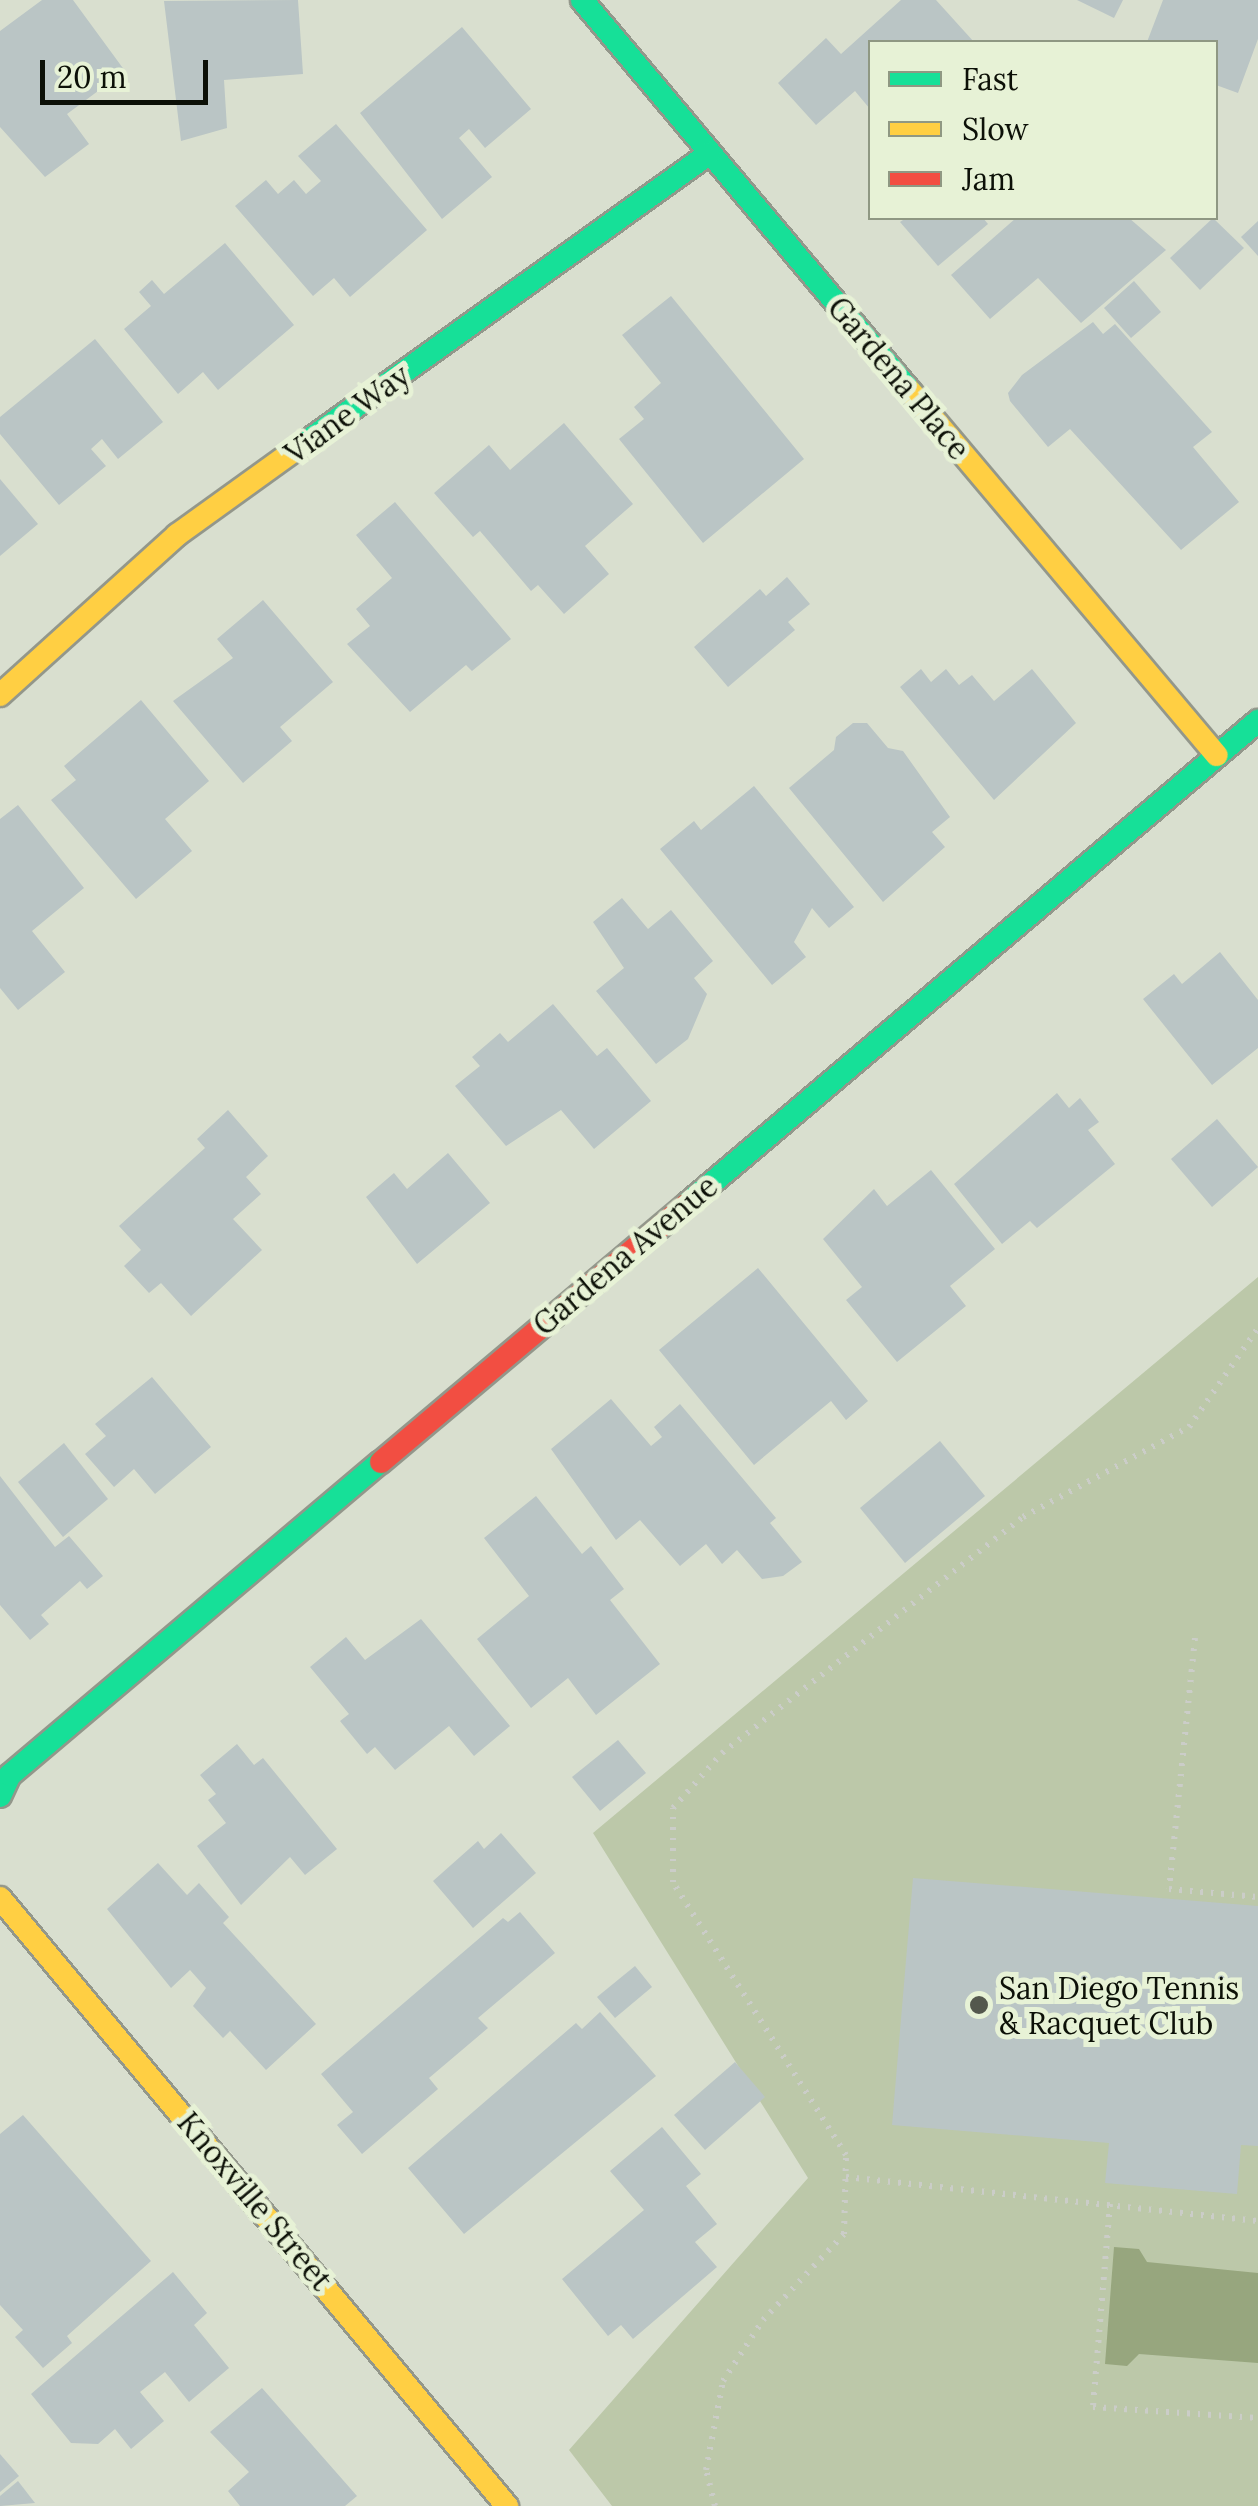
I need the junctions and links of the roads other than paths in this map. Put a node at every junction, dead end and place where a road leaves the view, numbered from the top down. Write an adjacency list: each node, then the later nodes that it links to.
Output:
1 (582, 0): 2 (street, Gardena Place)
2 (710, 153): 3 (street, Viane Way); 5 (street, Gardena Place)
3 (0, 694)
4 (1258, 721): 5 (street, Gardena Avenue)
5 (1216, 755): 6 (street, Gardena Avenue)
6 (0, 1796)
7 (0, 1898): 8 (street, Knoxville Street)
8 (507, 2506)

